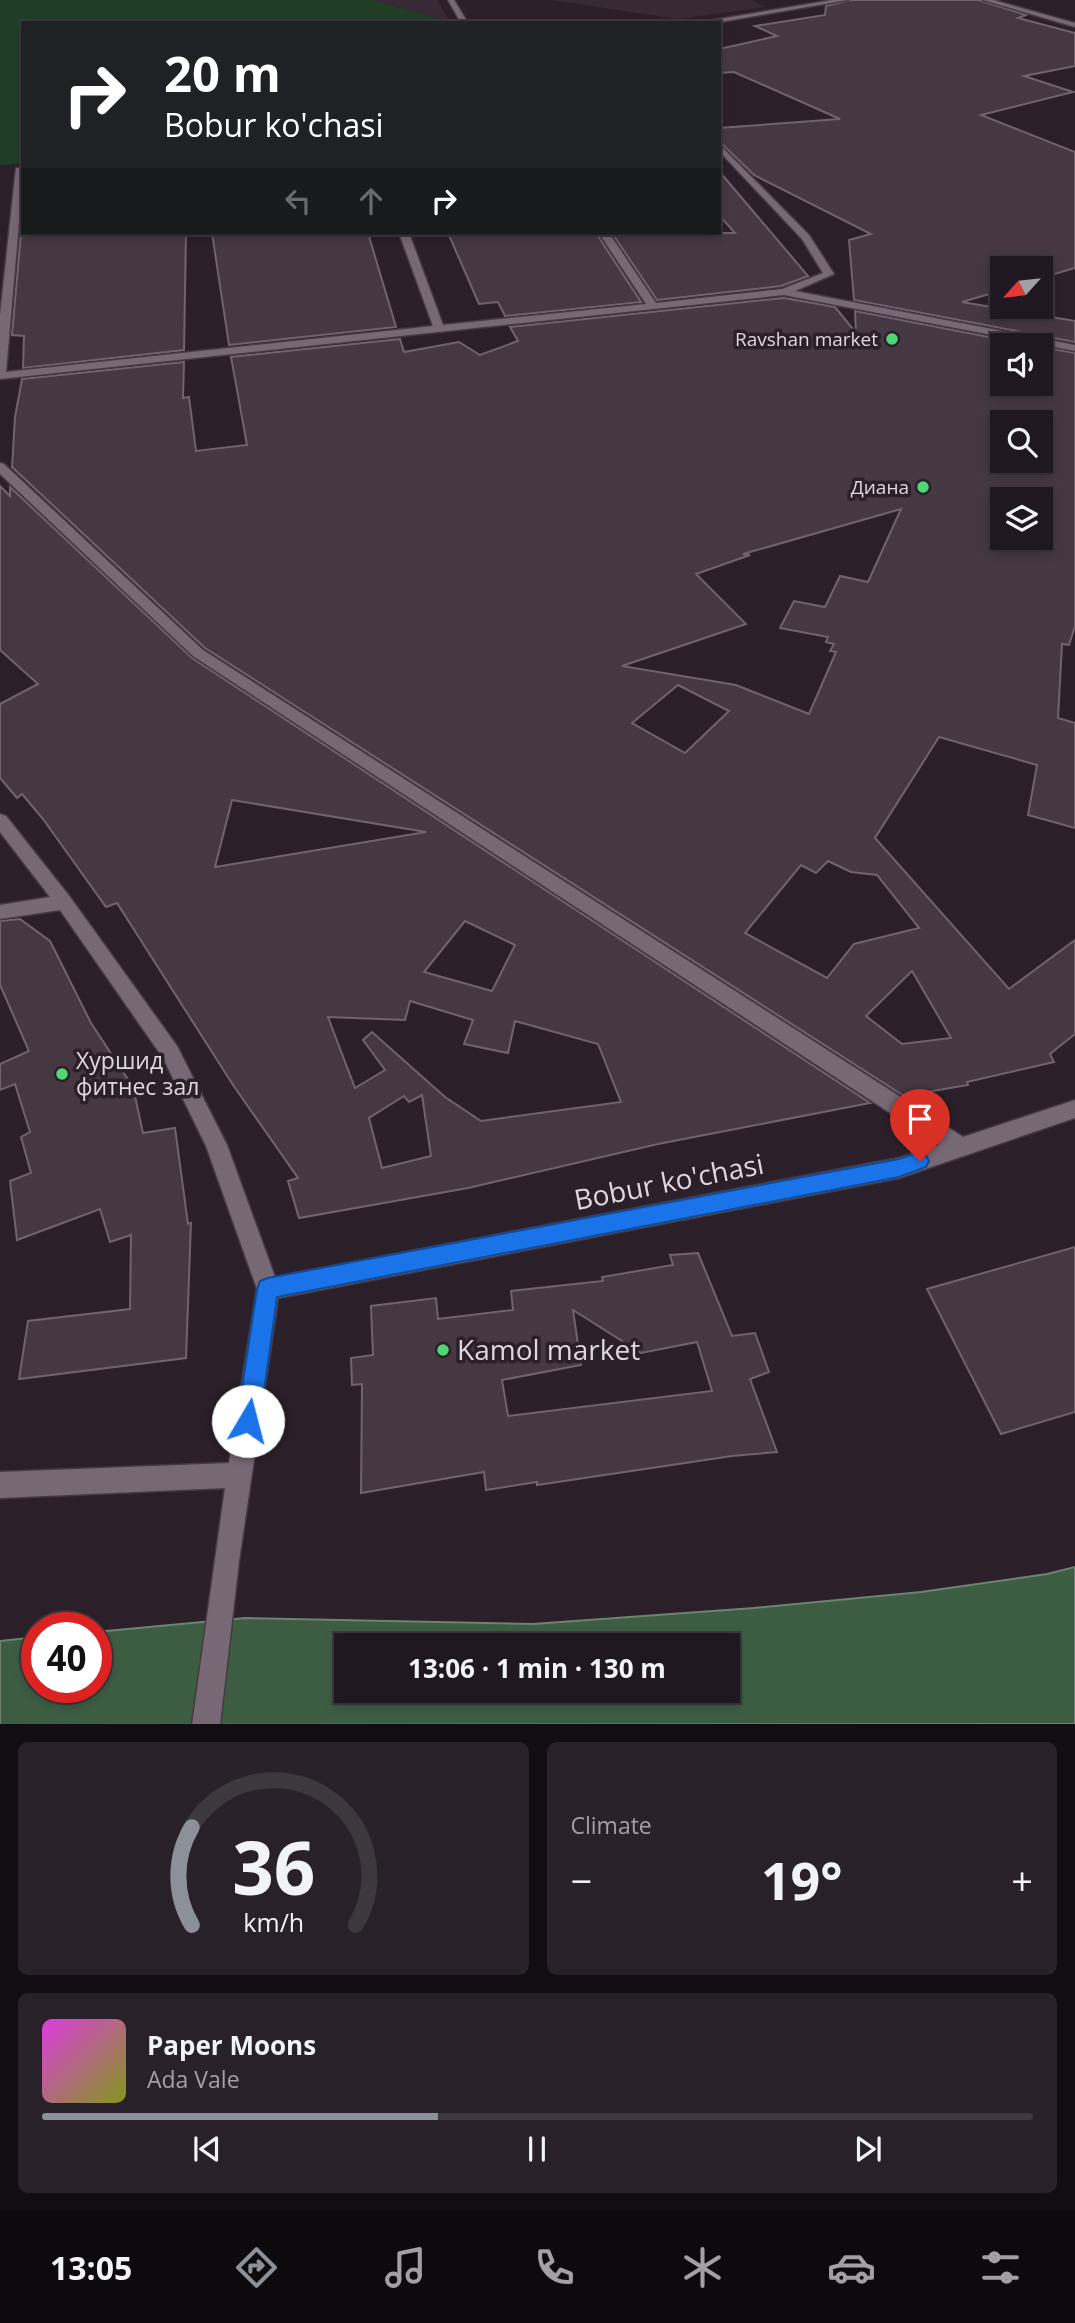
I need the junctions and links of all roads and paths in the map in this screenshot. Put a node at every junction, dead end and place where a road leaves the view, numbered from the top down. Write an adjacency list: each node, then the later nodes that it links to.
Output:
1 (451, 0): 4 (street)
2 (845, 0): 5 (street)
3 (986, 0): 6 (street)
4 (464, 21)
5 (712, 21)
6 (1075, 25)
7 (721, 148): 11 (street)
8 (17, 170): 15 (street)
9 (405, 235): 13 (street)
10 (605, 235): 12 (street)
11 (784, 292): 12 (street); 14 (street)
12 (653, 306): 13 (street)
13 (439, 329): 15 (street)
14 (1075, 348)
15 (0, 374)
16 (0, 467): 21 (street)
17 (0, 820): 18 (street)
18 (64, 902): 19 (street); 22 (street)
19 (0, 912)
20 (1075, 1109): 21 (street, Bobur ko'chasi)
21 (960, 1147): 22 (street, Bobur ko'chasi)
22 (268, 1289): 23 (street)
23 (241, 1475): 24 (street); 25 (street)
24 (0, 1485)
25 (206, 1724)

